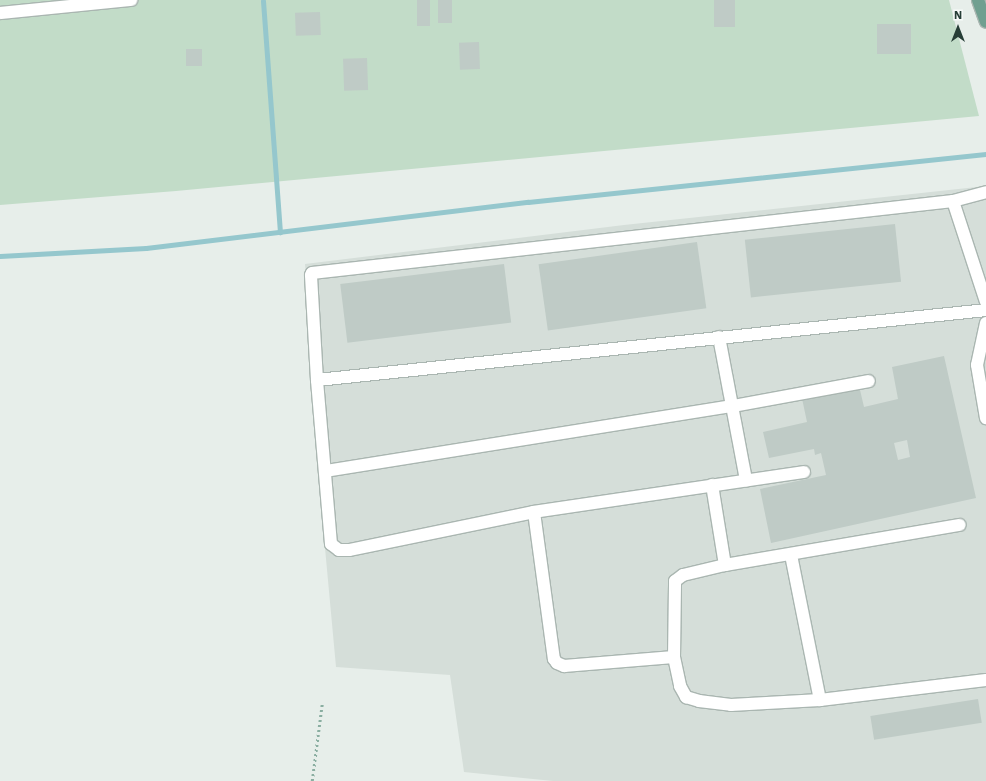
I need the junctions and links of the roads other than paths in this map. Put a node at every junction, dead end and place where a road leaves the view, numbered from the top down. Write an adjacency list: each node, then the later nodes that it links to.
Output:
1 (131, 0): 3 (street)
2 (978, 0): 4 (main road)
3 (0, 13)
4 (986, 22)
5 (986, 192): 6 (street)
6 (953, 201): 7 (street); 11 (street)
7 (986, 302)
8 (986, 310): 10 (street)
9 (986, 323): 14 (street)
10 (719, 337): 11 (street); 13 (street)
11 (317, 380): 15 (street)
12 (869, 382): 13 (street)
13 (733, 406): 15 (street); 17 (street)
14 (986, 418)
15 (326, 471): 19 (street)
16 (804, 472): 17 (street)
17 (746, 480): 18 (street)
18 (712, 485): 19 (street); 22 (street)
19 (534, 512): 23 (street)
20 (960, 525): 21 (street)
21 (792, 555): 22 (street); 25 (street)
22 (725, 564): 23 (street)
23 (674, 657): 25 (street)
24 (986, 680): 25 (street)
25 (820, 700)

